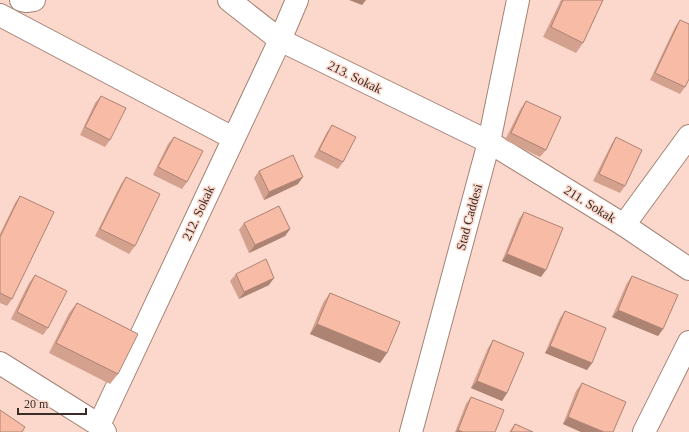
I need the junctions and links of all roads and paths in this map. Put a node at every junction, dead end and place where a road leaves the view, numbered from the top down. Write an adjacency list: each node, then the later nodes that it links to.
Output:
1 (21, 0): 2 (street)
2 (34, 0)
3 (229, 0): 7 (street, 213. Sokak)
4 (297, 0): 7 (street, 212. Sokak)
5 (518, 0): 10 (street, Stad Caddesi)
6 (0, 15): 9 (street)
7 (280, 40): 9 (street, 212. Sokak); 10 (street, 213. Sokak)
8 (689, 136): 11 (street)
9 (233, 138): 15 (street, 212. Sokak)
10 (489, 142): 11 (street, 211. Sokak); 16 (street, Stad Caddesi)
11 (624, 225): 12 (street, 211. Sokak)
12 (689, 269)
13 (689, 342): 17 (street)
14 (0, 363): 15 (street)
15 (102, 429)
16 (413, 431)
17 (644, 432)

